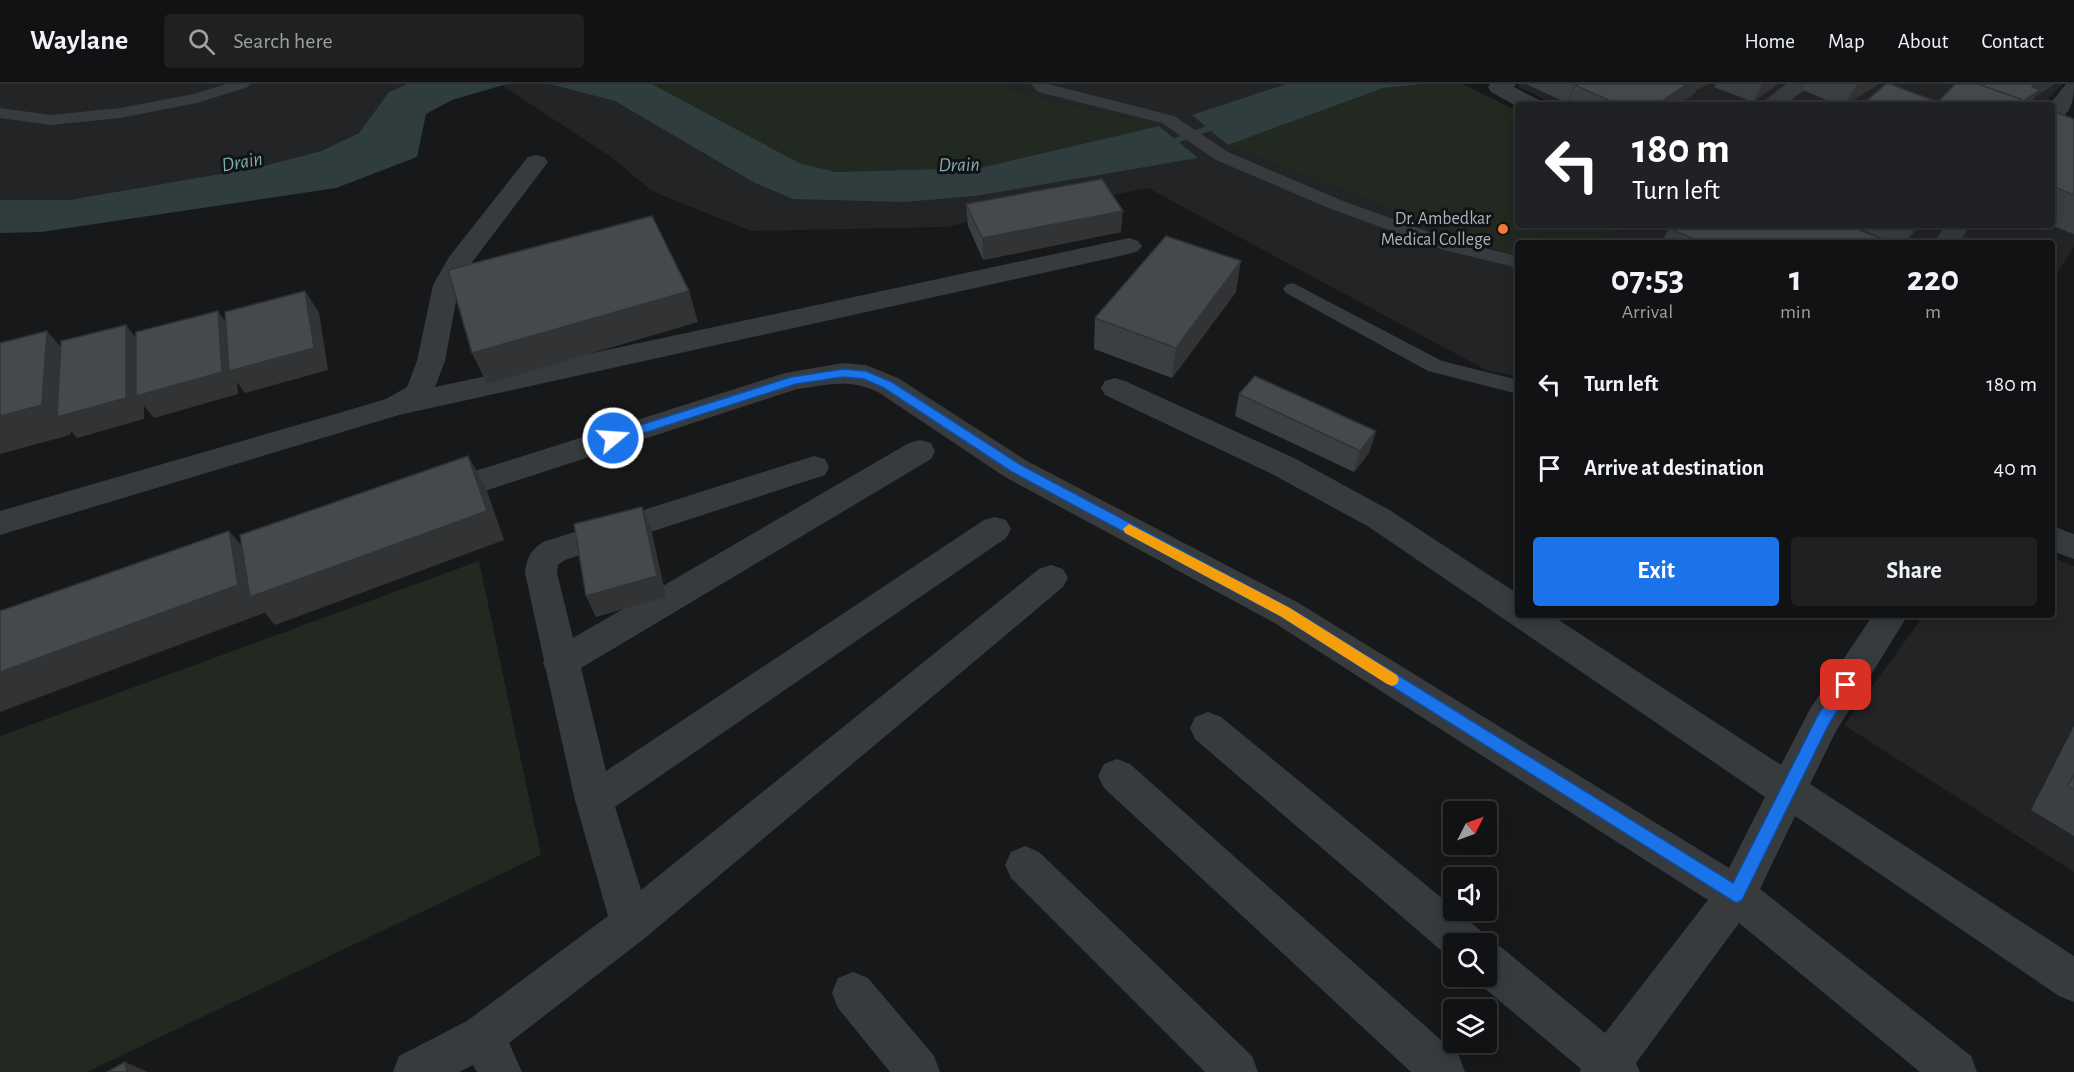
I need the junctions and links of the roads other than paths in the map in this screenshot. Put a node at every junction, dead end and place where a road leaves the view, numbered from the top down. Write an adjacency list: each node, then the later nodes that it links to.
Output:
1 (242, 84): 9 (lane)
2 (1039, 84): 12 (lane)
3 (1505, 84): 6 (street)
4 (1801, 84): 7 (street)
5 (2074, 89): 8 (street)
6 (1526, 102)
7 (1774, 102)
8 (2055, 111)
9 (0, 113)
10 (536, 162): 16 (street)
11 (1129, 246): 16 (street)
12 (1515, 261)
13 (1293, 289): 14 (lane)
14 (1515, 386)
15 (1115, 388): 23 (street)
16 (396, 406): 20 (street)
17 (920, 451): 26 (street)
18 (814, 467): 26 (street)
19 (409, 503): 32 (street)
20 (0, 523)
21 (995, 529): 30 (street)
22 (1051, 578): 33 (street)
23 (1515, 609)
24 (1529, 618): 29 (street)
25 (1890, 618): 29 (street)
26 (560, 663): 30 (street)
27 (1208, 728): 34 (street)
28 (1117, 776): 43 (street)
29 (1788, 790): 32 (street); 36 (street)
30 (594, 800): 33 (street)
31 (1025, 865): 42 (street)
32 (1736, 895): 39 (street); 44 (street)
33 (631, 924): 38 (street)
34 (1452, 933)
35 (1497, 972): 39 (street)
36 (2074, 981)
37 (854, 993): 41 (street)
38 (491, 1054): 40 (street)
39 (1609, 1069)
40 (415, 1072)
41 (918, 1072)
42 (1236, 1072)
43 (1443, 1072)
44 (1955, 1072)

